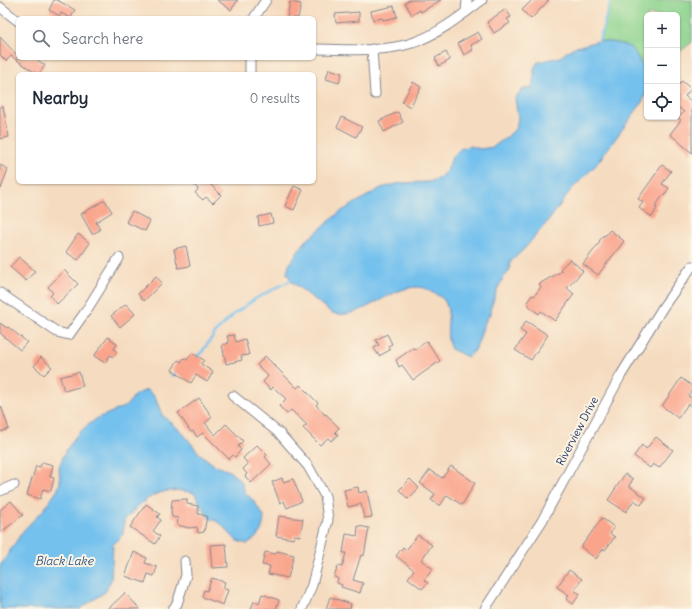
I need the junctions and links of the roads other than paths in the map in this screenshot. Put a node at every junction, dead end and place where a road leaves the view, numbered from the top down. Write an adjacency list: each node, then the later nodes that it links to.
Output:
1 (266, 0): 6 (street)
2 (467, 0): 5 (street)
3 (482, 0): 5 (street)
4 (0, 7): 7 (street)
5 (466, 12): 9 (street)
6 (255, 16)
7 (16, 19)
8 (316, 49): 9 (street)
9 (372, 49): 12 (street)
10 (250, 60): 11 (street)
11 (250, 72)
12 (375, 94)
13 (119, 258): 15 (street)
14 (692, 266): 22 (street, Riverview Drive)
15 (0, 293)
16 (233, 396): 21 (street)
17 (14, 485): 18 (street)
18 (0, 491)
19 (184, 561): 20 (street)
20 (173, 609)
21 (302, 609)
22 (485, 609)

